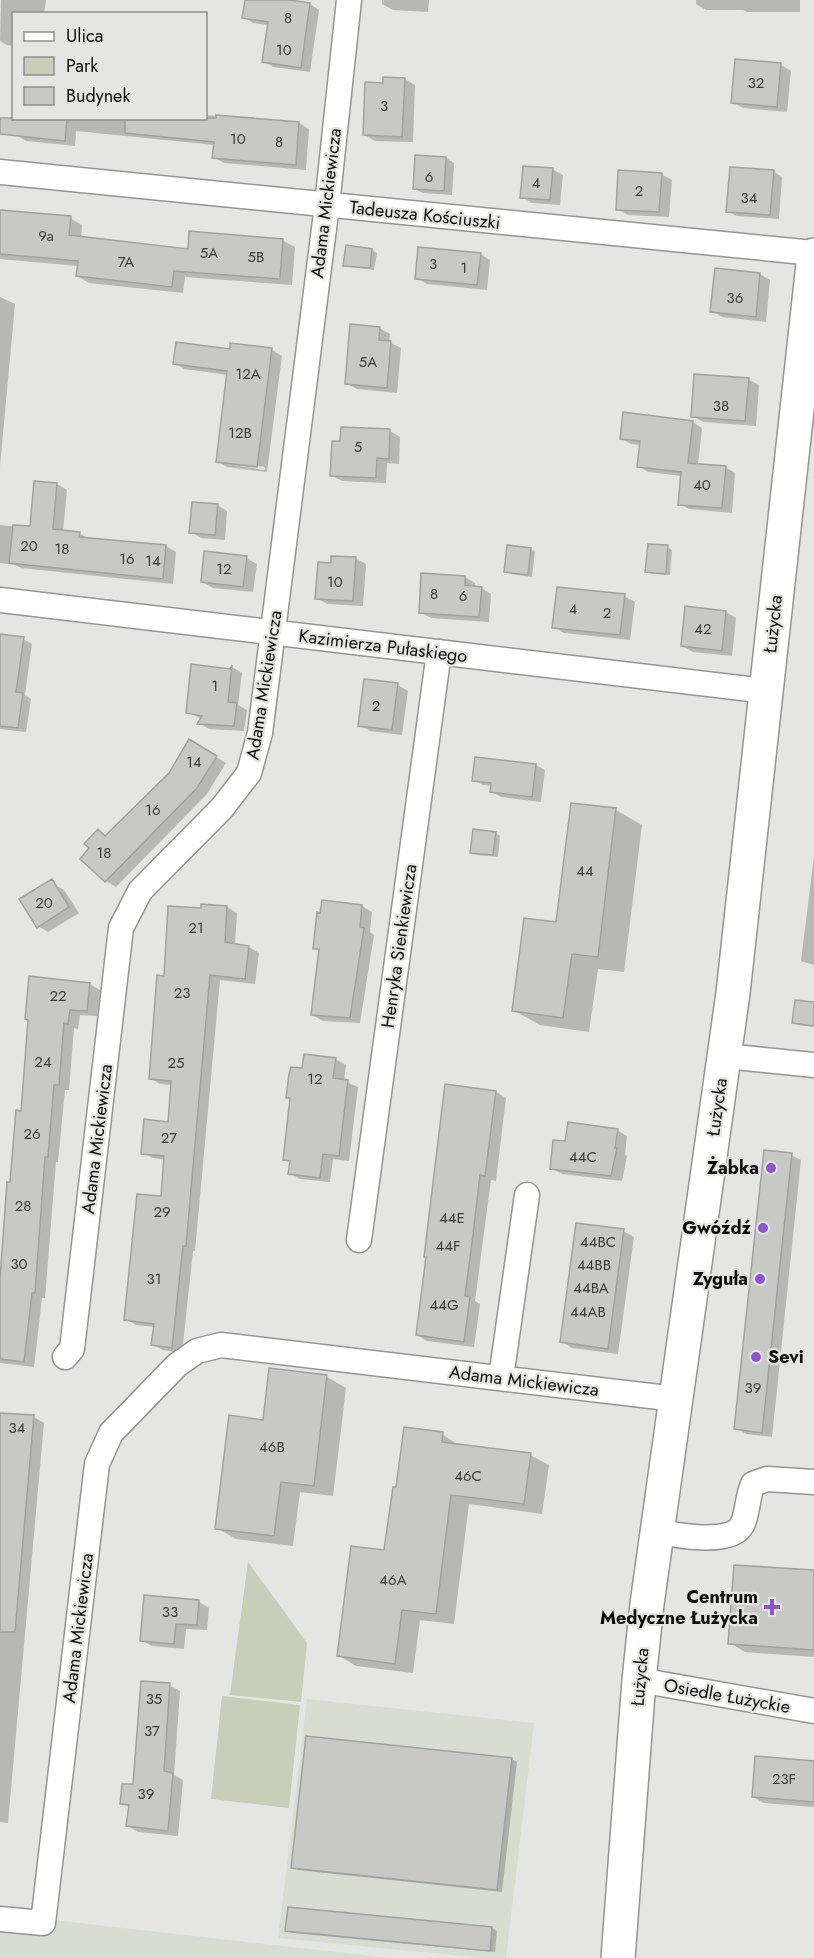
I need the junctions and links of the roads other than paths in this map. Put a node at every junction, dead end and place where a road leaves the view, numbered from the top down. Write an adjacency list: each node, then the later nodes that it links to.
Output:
1 (349, 0): 3 (street, Adama Mickiewicza)
2 (0, 172): 3 (street, Tadeusza Kościuszki)
3 (327, 205): 4 (street, Tadeusza Kościuszki); 6 (street, Adama Mickiewicza)
4 (814, 254): 8 (street, Łużycka)
5 (0, 600): 6 (street, Kazimierza Pułaskiego)
6 (273, 633): 7 (street, Kazimierza Pułaskiego); 13 (street, Adama Mickiewicza)
7 (439, 652): 8 (street, Kazimierza Pułaskiego); 12 (street, Henryka Sienkiewicza)
8 (766, 691): 9 (street, Łużycka)
9 (724, 1056): 10 (street); 15 (street, Łużycka)
10 (814, 1065)
11 (527, 1195): 14 (street)
12 (359, 1240)
13 (65, 1357)
14 (501, 1378): 15 (street, Adama Mickiewicza); 20 (street, Adama Mickiewicza)
15 (676, 1399): 17 (street, Łużycka)
16 (814, 1482): 17 (street)
17 (656, 1532): 18 (street, Łużycka)
18 (639, 1680): 19 (street, Osiedle Łużyckie); 21 (street, Łużycka)
19 (814, 1711)
20 (0, 1919)
21 (618, 1958)

